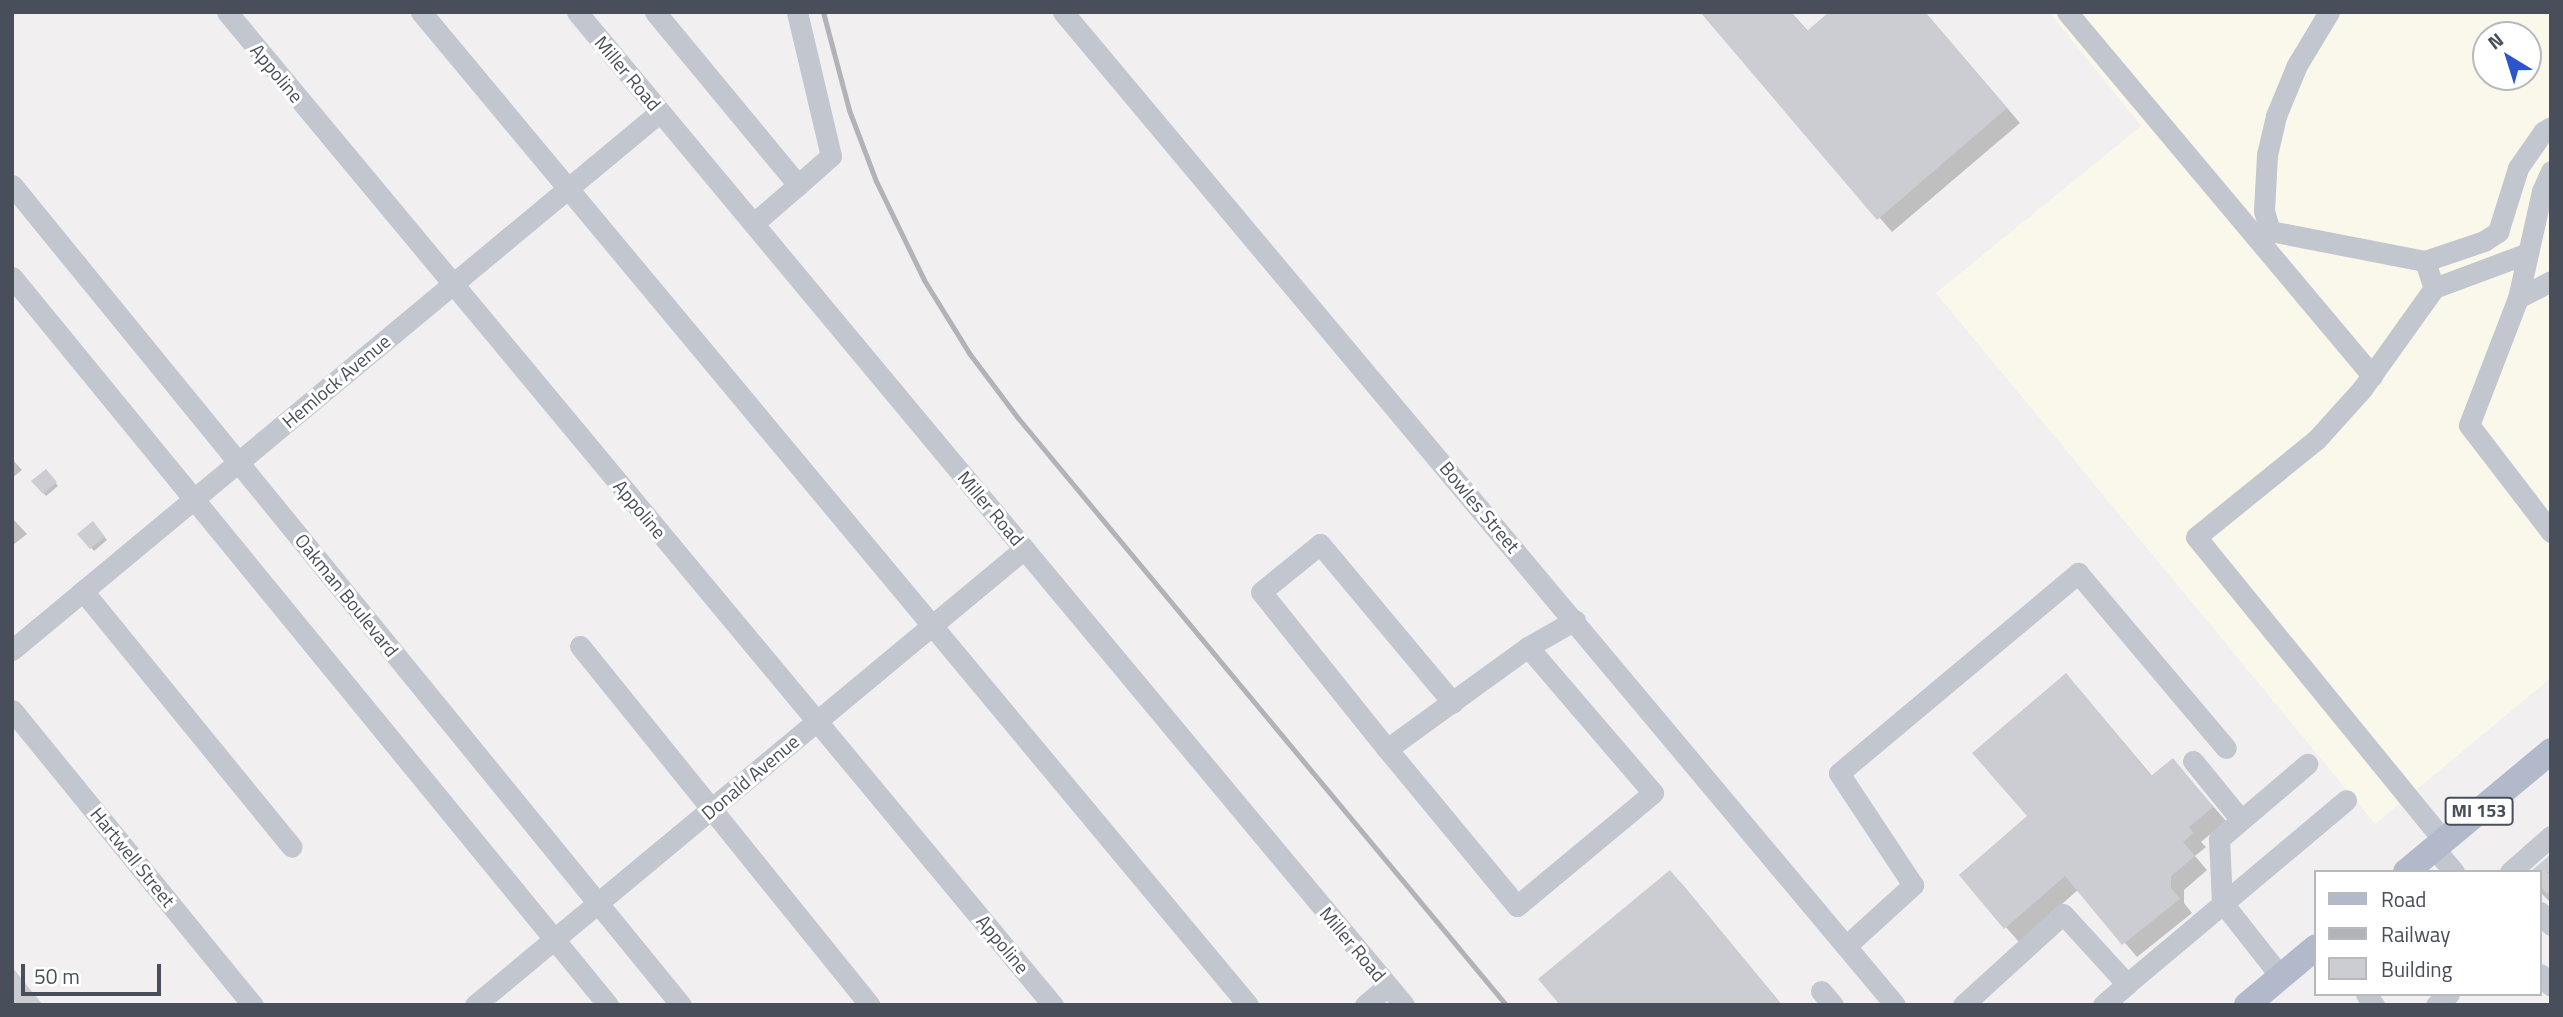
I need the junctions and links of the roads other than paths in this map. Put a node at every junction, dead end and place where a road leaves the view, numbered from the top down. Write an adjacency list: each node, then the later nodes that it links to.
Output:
1 (227, 12): 21 (street, Appoline)
2 (421, 12): 14 (street)
3 (578, 12): 9 (street, Miller Road)
4 (655, 12): 13 (street)
5 (797, 12): 13 (street)
6 (1063, 12): 30 (street, Bowles Street)
7 (2067, 12): 16 (street)
8 (2329, 12): 16 (street)
9 (660, 112): 14 (street, Hemlock Avenue); 15 (street, Miller Road)
10 (2551, 127): 18 (street)
11 (2551, 171): 17 (street)
12 (12, 185): 25 (street, Oakman Boulevard)
13 (798, 185): 15 (street)
14 (568, 188): 21 (street, Hemlock Avenue); 31 (street)
15 (754, 223): 28 (street, Miller Road)
16 (2265, 237): 18 (street); 24 (street)
17 (2528, 253): 22 (street); 23 (street)
18 (2425, 261): 22 (street)
19 (12, 277): 26 (street)
20 (2551, 281): 23 (street)
21 (453, 283): 25 (street, Hemlock Avenue); 37 (street, Appoline)
22 (2434, 288): 24 (street)
23 (2518, 298): 27 (street)
24 (2372, 376): 47 (street)
25 (239, 462): 26 (street, Hemlock Avenue); 53 (street, Oakman Boulevard)
26 (195, 499): 29 (street, Hemlock Avenue); 54 (street)
27 (2551, 532)
28 (1024, 549): 31 (street, Donald Avenue); 59 (street, Miller Road)
29 (83, 591): 34 (street, Hemlock Avenue); 48 (street)
30 (1575, 620): 33 (street); 55 (street, Bowles Street)
31 (932, 626): 37 (street, Donald Avenue); 67 (street)
32 (580, 646): 44 (street)
33 (1528, 647): 35 (street); 39 (street)
34 (12, 650)
35 (1453, 703): 39 (street); 39 (street)
36 (12, 710): 61 (street, Hartwell Street)
37 (817, 721): 44 (street, Donald Avenue); 66 (street, Appoline)
38 (2226, 748): 55 (street)
39 (1387, 749)
40 (2193, 761): 45 (street)
41 (2547, 762): 47 (main road, MI 153)
42 (2306, 764): 45 (street)
43 (2346, 800): 52 (street)
44 (713, 808): 53 (street, Donald Avenue); 65 (street)
45 (2241, 820): 52 (street)
46 (2551, 836): 51 (street)
47 (2439, 844): 49 (main road, MI 153); 50 (street)
48 (292, 847)
49 (2408, 870)
50 (2453, 870)
51 (2512, 870)
52 (2222, 902): 57 (street); 58 (street)
53 (598, 903): 54 (street, Donald Avenue); 64 (street, Oakman Boulevard)
54 (554, 938): 62 (street, Donald Avenue); 63 (street)
55 (1846, 946): 70 (street, Bowles Street)
56 (2314, 949): 57 (main road)
57 (2281, 977): 72 (main road)
58 (2127, 984): 60 (street); 71 (street)
59 (1388, 986): 68 (street); 69 (street, Miller Road)
60 (1970, 1003)
61 (253, 1005)
62 (475, 1005)
63 (608, 1005)
64 (681, 1005)
65 (870, 1005)
66 (1053, 1005)
67 (1248, 1005)
68 (1365, 1005)
69 (1404, 1005)
70 (1895, 1005)
71 (2103, 1005)
72 (2247, 1005)

